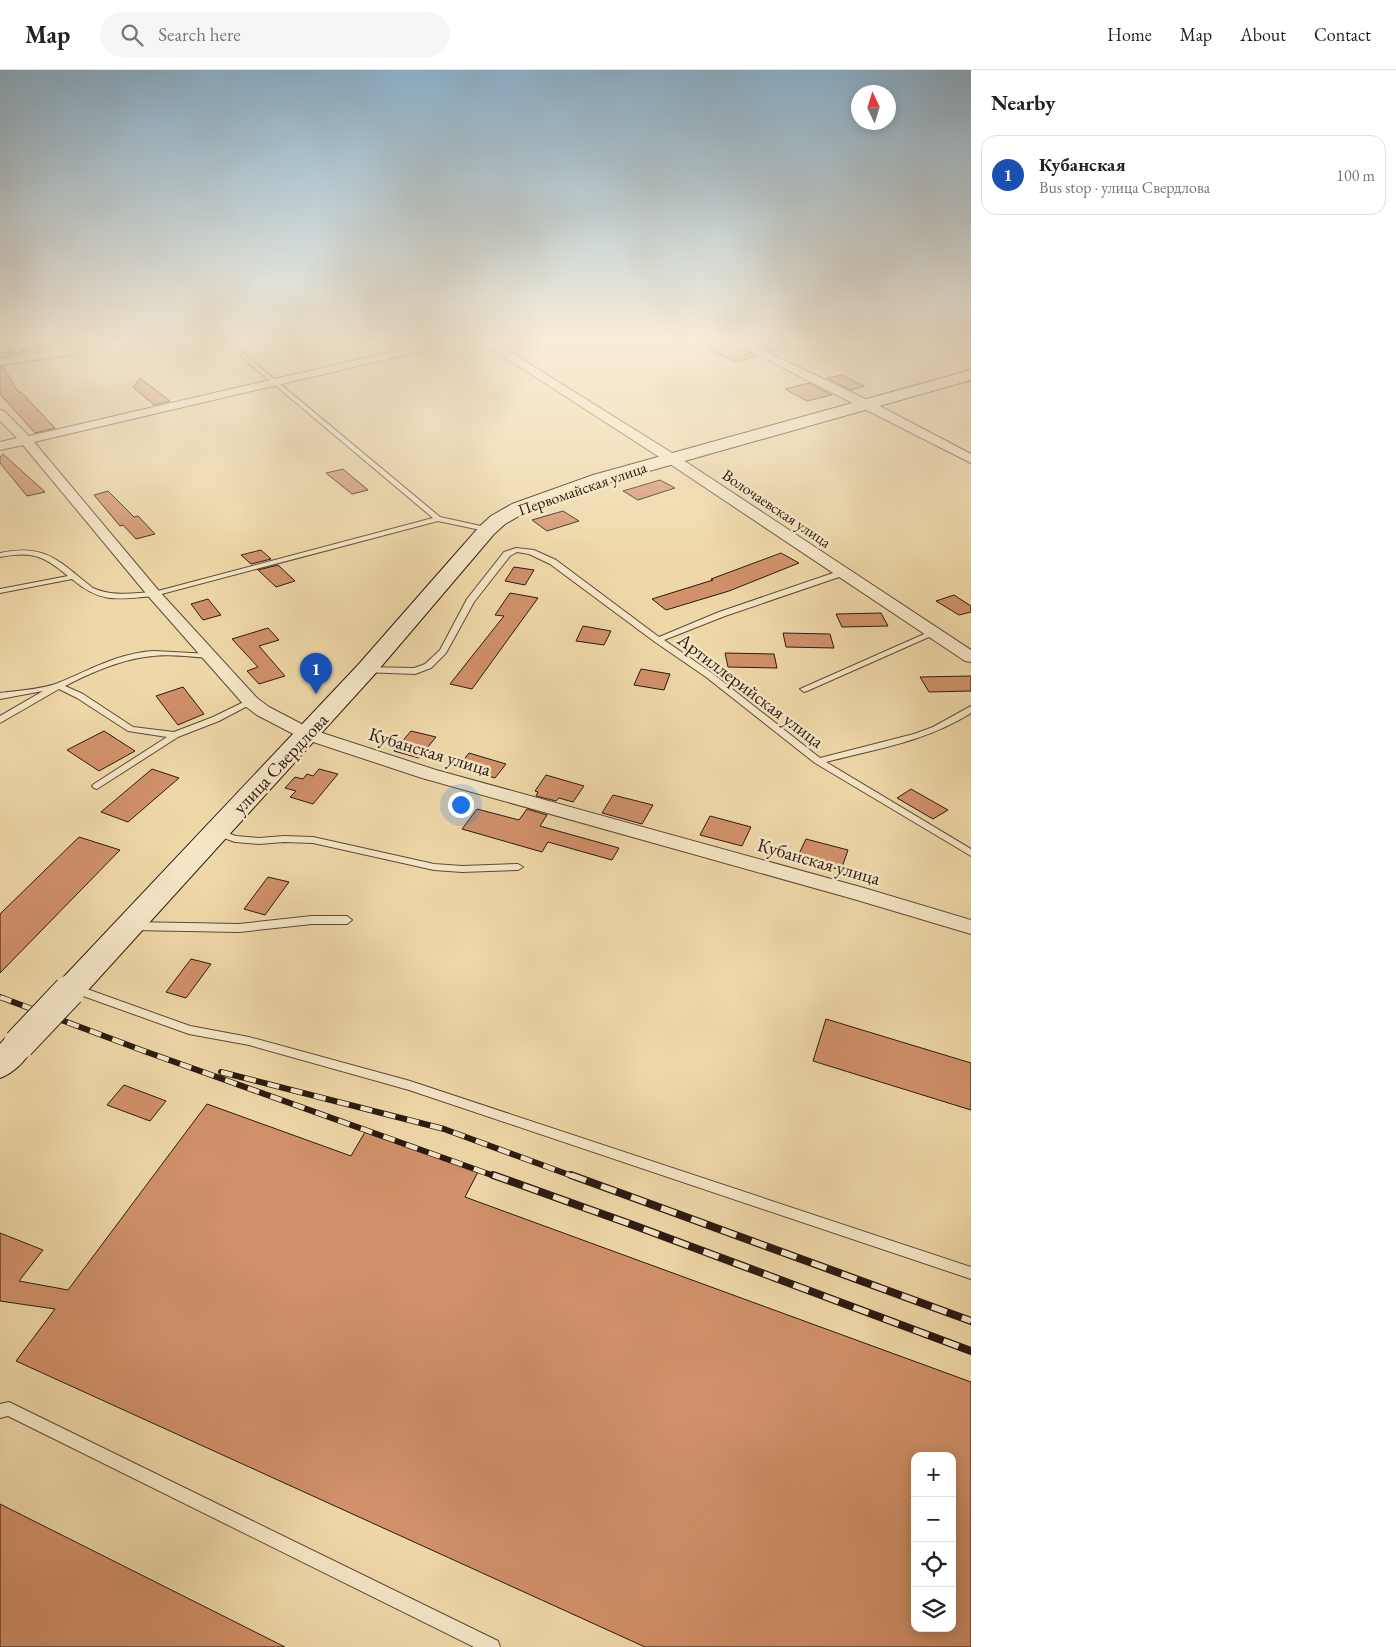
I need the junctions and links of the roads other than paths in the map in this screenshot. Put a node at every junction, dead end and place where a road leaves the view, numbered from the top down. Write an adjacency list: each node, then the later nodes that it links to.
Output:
1 (3, 417): 7 (street, Кубанская улица)
2 (121, 417): 7 (street)
3 (316, 417): 11 (lane)
4 (605, 417): 10 (street, Волочаевская улица)
5 (826, 417): 10 (main road, Первомайская улица)
6 (891, 417): 9 (street)
7 (25, 439): 8 (street); 17 (street, Кубанская улица)
8 (0, 446)
9 (971, 458)
10 (672, 459): 12 (main road, Первомайская улица); 14 (street, Волочаевская улица)
11 (438, 520): 12 (lane); 17 (lane)
12 (487, 530): 22 (main road, улица Свердлова)
13 (0, 556): 15 (lane)
14 (842, 573): 18 (street, Волочаевская улица); 19 (lane, Волочаевская улица)
15 (72, 577): 16 (lane); 17 (lane)
16 (0, 591)
17 (154, 594): 20 (street, Кубанская улица)
18 (934, 633): 21 (street, Волочаевская улица); 24 (lane)
19 (658, 640): 22 (lane, Артиллерийская улица); 31 (lane, Артиллерийская улица)
20 (211, 656): 23 (lane); 26 (street, Кубанская улица)
21 (971, 657)
22 (366, 670): 29 (main road, улица Свердлова)
23 (59, 686): 25 (lane); 28 (lane); 30 (lane)
24 (804, 689)
25 (0, 696)
26 (251, 702): 29 (street, Кубанская улица); 30 (lane)
27 (971, 709): 31 (lane)
28 (0, 720)
29 (308, 734): 33 (main road, улица Свердлова); 38 (street, Кубанская улица)
30 (175, 735): 32 (lane)
31 (818, 761): 34 (lane, Артиллерийская улица)
32 (97, 786)
33 (215, 832): 35 (lane); 37 (main road, улица Свердлова)
34 (971, 853)
35 (518, 867)
36 (348, 920): 37 (lane)
37 (129, 926): 39 (main road, улица Свердлова)
38 (971, 927)
39 (70, 990): 40 (main road, улица Свердлова, bridge); 41 (lane)
40 (9, 1050)
41 (971, 1273)
42 (0, 1411): 43 (lane)
43 (492, 1647)

